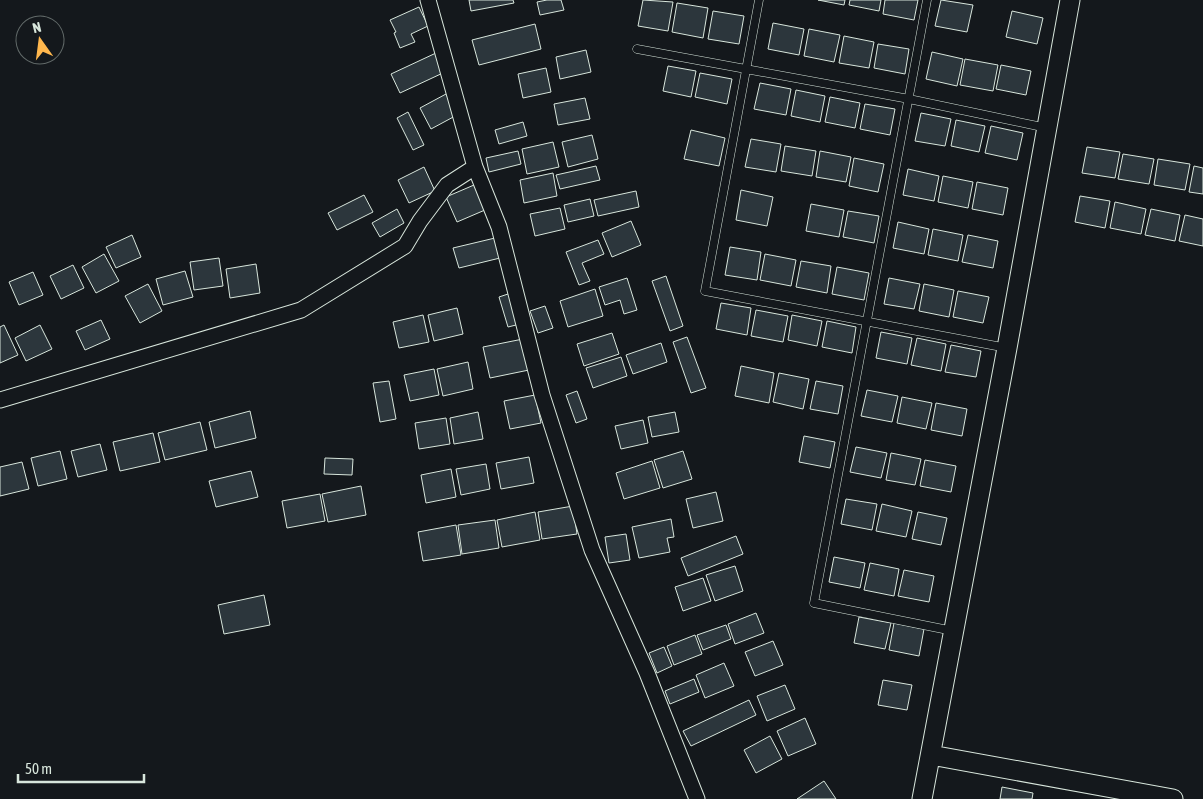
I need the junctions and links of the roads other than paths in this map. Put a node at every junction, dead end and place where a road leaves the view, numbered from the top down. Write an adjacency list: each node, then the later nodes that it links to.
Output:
1 (428, 0): 9 (street)
2 (760, 0): 6 (lane)
3 (927, 0): 7 (lane)
4 (1070, 0): 8 (street)
5 (637, 50): 6 (lane)
6 (746, 69): 7 (lane); 10 (lane)
7 (909, 99): 8 (lane); 10 (lane)
8 (1047, 128): 11 (street)
9 (476, 167): 12 (street); 15 (street)
10 (867, 321): 11 (lane); 13 (lane)
11 (1007, 348): 13 (street)
12 (0, 400)
13 (954, 631): 14 (street)
14 (931, 755): 16 (street); 17 (street)
15 (697, 799)
16 (922, 799)
17 (1173, 799)

